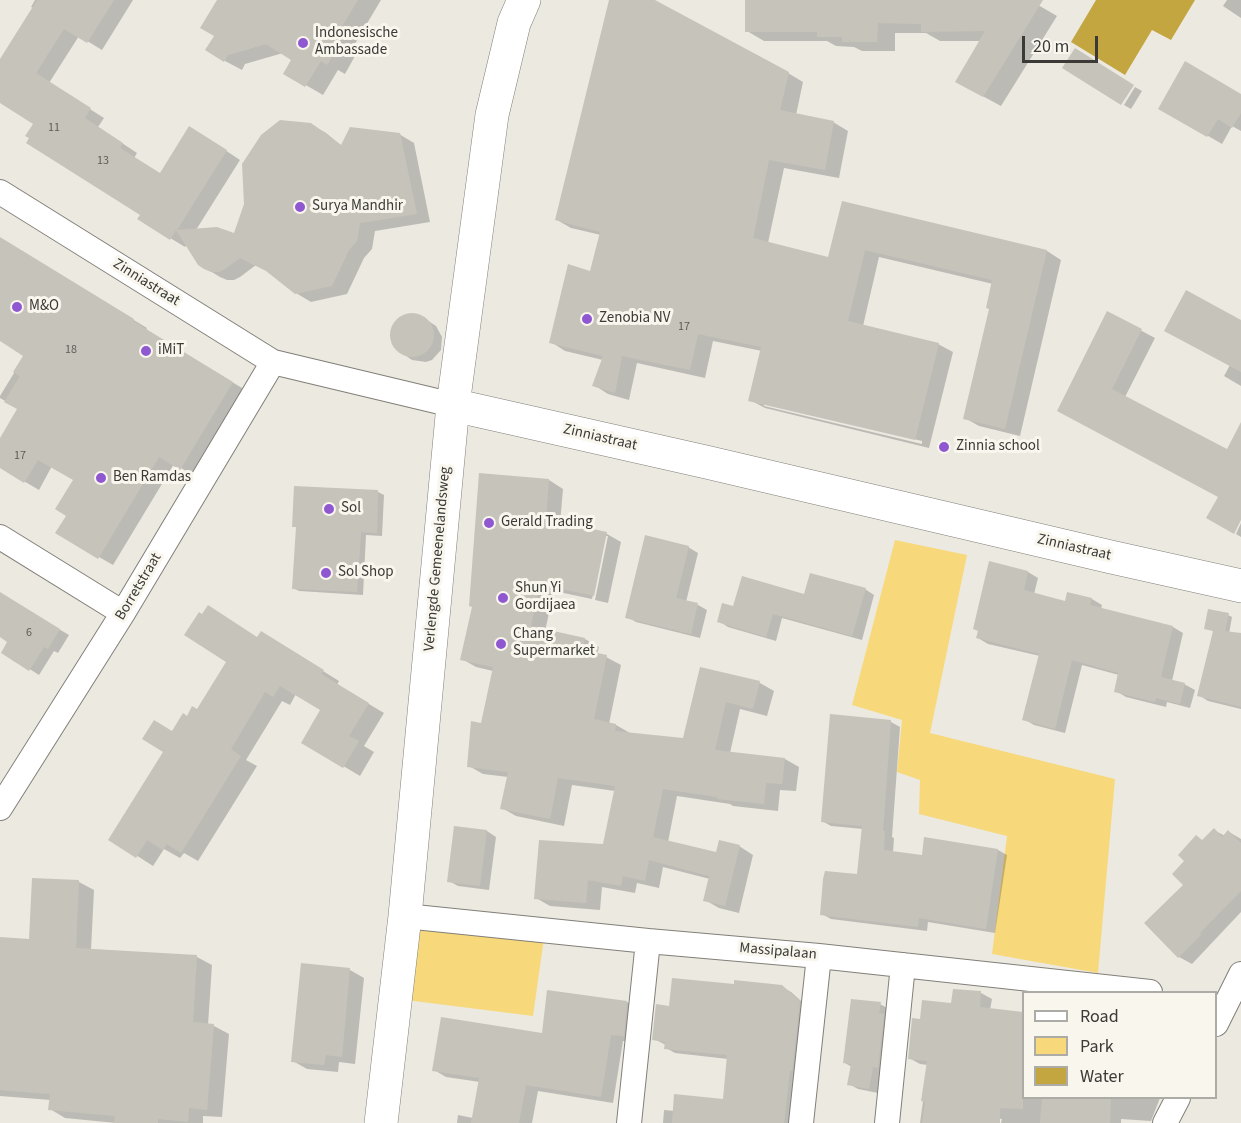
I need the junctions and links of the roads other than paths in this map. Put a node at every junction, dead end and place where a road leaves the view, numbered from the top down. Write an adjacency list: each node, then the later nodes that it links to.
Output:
1 (524, 0): 4 (street, Verlengde Gemeenelandsweg)
2 (0, 192): 3 (street, Zinniastraat)
3 (273, 362): 4 (street, Zinniastraat); 7 (street, Borretstraat)
4 (453, 405): 6 (street, Zinniastraat); 9 (street, Verlengde Gemeenelandsweg)
5 (0, 537): 7 (street)
6 (1241, 586)
7 (123, 614): 8 (street, Borretstraat)
8 (0, 808)
9 (405, 916): 10 (street, Massipalaan); 18 (street, Verlengde Gemeenelandsweg)
10 (648, 941): 11 (street, Massipalaan); 19 (street)
11 (819, 956): 12 (street, Massipalaan); 20 (street)
12 (903, 965): 14 (street, Massipalaan); 21 (street)
13 (1241, 975): 15 (street)
14 (1132, 991)
15 (1221, 1000): 16 (street)
16 (1217, 1016)
17 (1177, 1099): 22 (street)
18 (381, 1123)
19 (629, 1123)
20 (801, 1123)
21 (887, 1123)
22 (1165, 1123)

